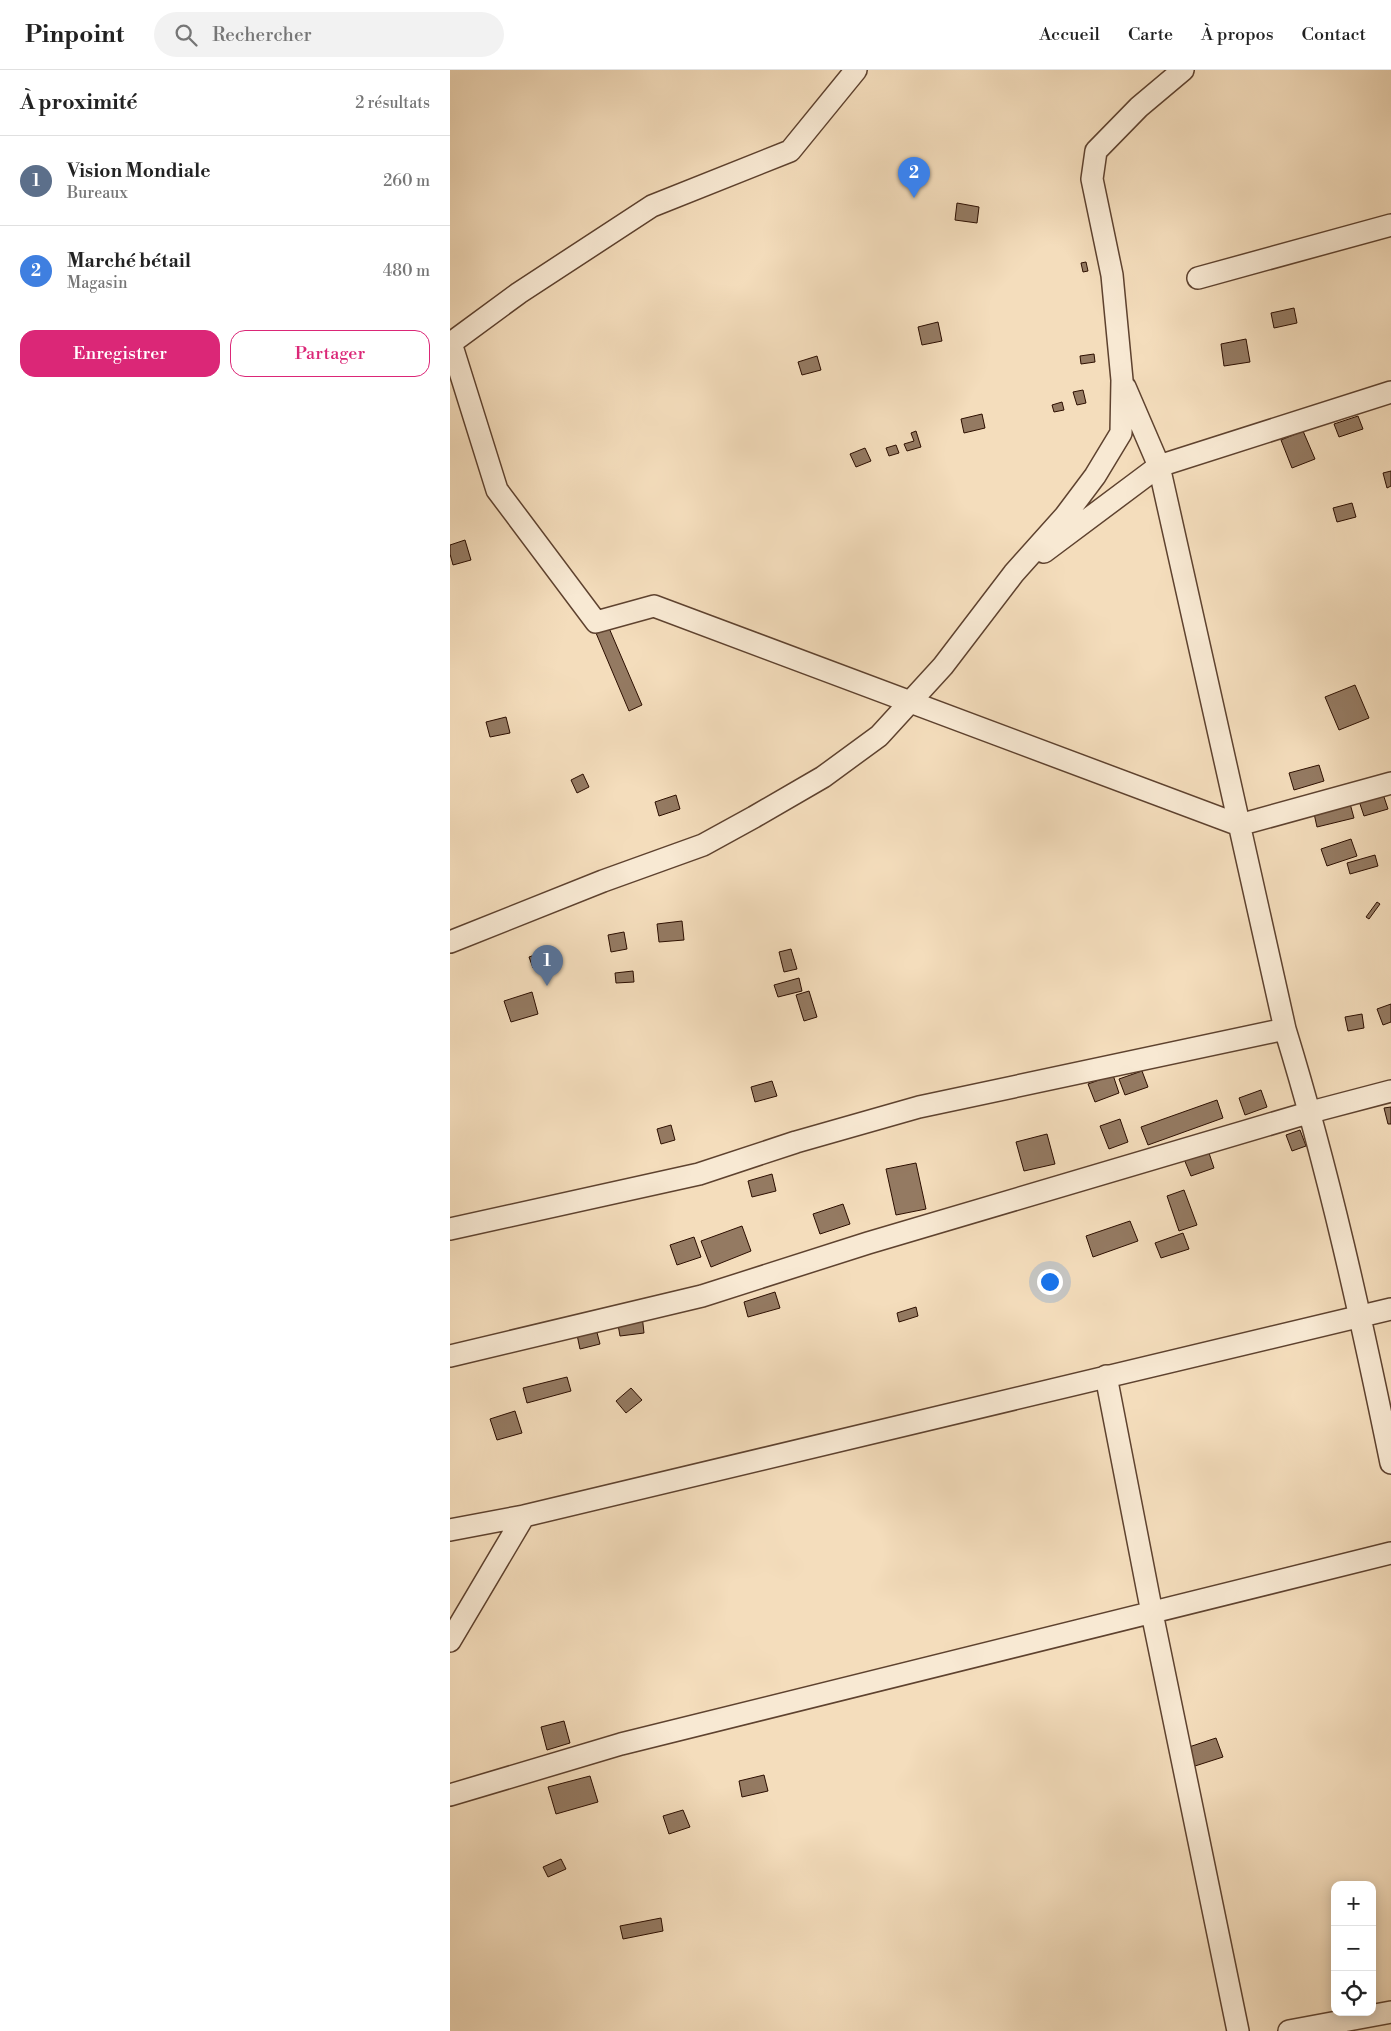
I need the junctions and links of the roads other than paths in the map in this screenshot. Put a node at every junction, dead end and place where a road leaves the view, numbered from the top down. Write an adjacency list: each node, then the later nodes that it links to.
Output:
1 (856, 70): 9 (street)
2 (1183, 70): 5 (street)
3 (1390, 229): 4 (street)
4 (1198, 278)
5 (1122, 380): 7 (street); 8 (street)
6 (1391, 392): 7 (street)
7 (1159, 466): 8 (street); 11 (street)
8 (1014, 574): 9 (street)
9 (910, 702): 11 (street); 12 (street)
10 (1391, 782): 11 (street)
11 (1239, 825): 13 (street)
12 (450, 942)
13 (1285, 1029): 15 (street); 16 (street)
14 (1391, 1091): 15 (street)
15 (1311, 1112): 18 (street); 19 (street)
16 (450, 1229)
17 (1391, 1309): 18 (street)
18 (1361, 1317): 20 (street); 21 (street)
19 (450, 1356)
20 (1106, 1376): 22 (street); 25 (street)
21 (1391, 1463)
22 (524, 1516): 23 (street); 26 (street)
23 (450, 1530)
24 (1391, 1553): 25 (street)
25 (1152, 1613): 27 (street); 29 (street)
26 (450, 1641)
27 (450, 1795)
28 (1391, 2012): 30 (street)
29 (1238, 2031)
30 (1289, 2031)

